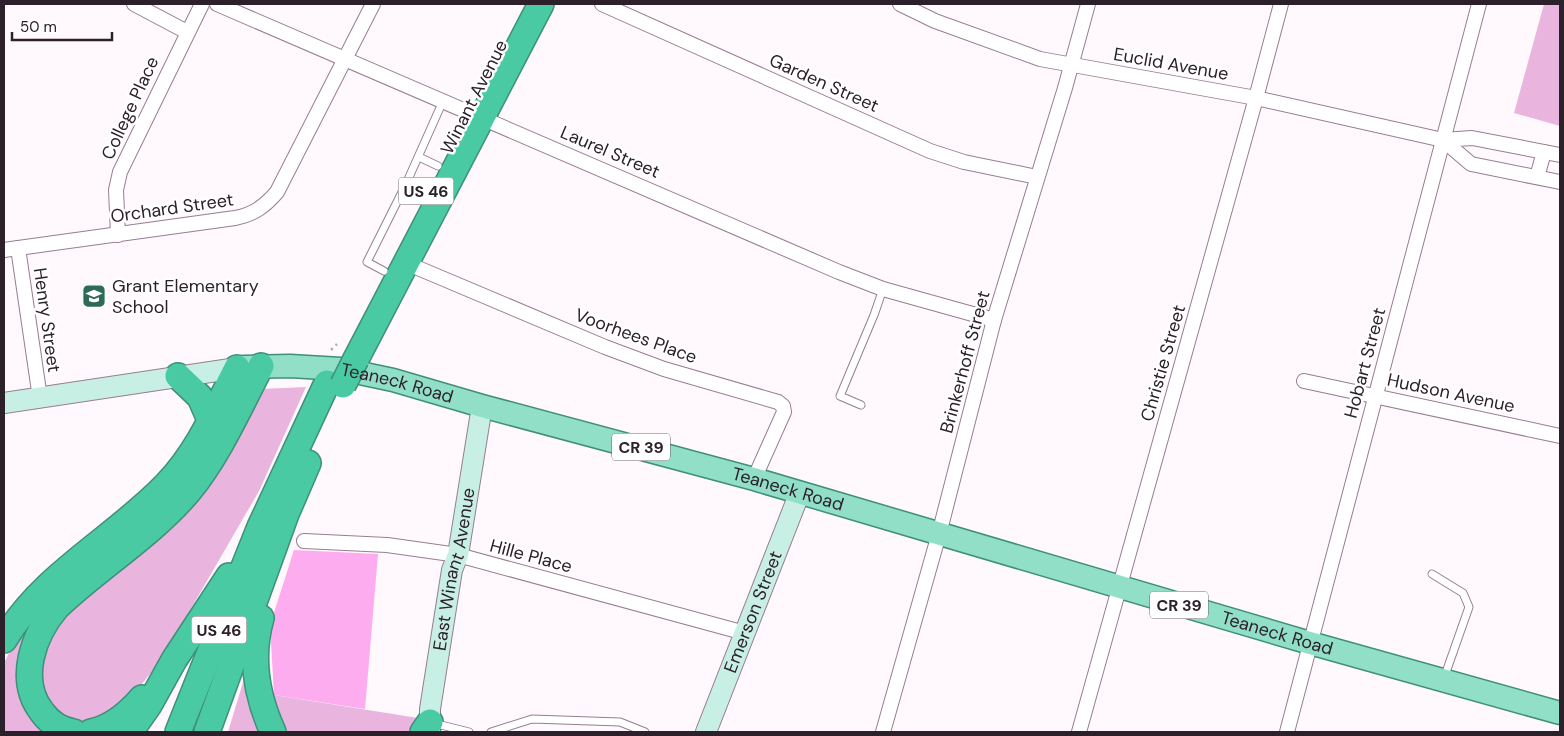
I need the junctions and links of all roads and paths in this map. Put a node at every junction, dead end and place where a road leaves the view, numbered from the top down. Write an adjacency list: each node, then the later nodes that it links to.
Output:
1 (134, 4): 12 (street)
2 (202, 4): 12 (street, College Place)
3 (217, 4): 13 (street, Laurel Street)
4 (373, 4): 13 (street, Orchard Street)
5 (523, 4): 17 (highway, Winant Avenue / US 46)
6 (541, 4): 17 (highway, Winant Avenue / US 46)
7 (602, 4): 22 (street, Garden Street)
8 (900, 4): 14 (street, Euclid Avenue)
9 (1088, 4): 14 (street, Brinkerhoff Street)
10 (1281, 4): 15 (street, Christie Street)
11 (1479, 4): 18 (street, Hobart Street)
12 (187, 32): 25 (street, College Place)
13 (345, 58): 16 (street, Laurel Street); 25 (street, Orchard Street)
14 (1072, 66): 15 (street, Euclid Avenue); 22 (street, Brinkerhoff Street)
15 (1256, 98): 18 (street, Euclid Avenue); 51 (street, Christie Street)
16 (443, 101): 17 (street, Laurel Street); 21 (lane)
17 (474, 114): 21 (highway, Winant Avenue / US 46); 28 (highway, Winant Avenue / US 46); 29 (street, Laurel Street)
18 (1443, 140): 19 (street, Euclid Avenue); 23 (street, Euclid Avenue); 36 (street, Hobart Street)
19 (1544, 152): 20 (street, Euclid Avenue); 23 (street)
20 (1560, 155)
21 (429, 161): 28 (highway, Winant Avenue / US 46)
22 (1037, 177): 30 (street, Brinkerhoff Street)
23 (1537, 177): 24 (street, Euclid Avenue)
24 (1560, 182)
25 (118, 234): 26 (street, Orchard Street)
26 (18, 248): 27 (street, Orchard Street); 37 (street, Henry Street)
27 (4, 250)
28 (395, 267): 35 (highway, US 46); 43 (street, Voorhees Place)
29 (883, 289): 30 (street, Laurel Street); 39 (lane)
30 (994, 320): 46 (street, Brinkerhoff Street)
31 (262, 366): 32 (main road, Teaneck Road / CR 39); 40 (main road, Teaneck Road / CR 39); 59 (highway)
32 (237, 368): 33 (main road, Teaneck Road / CR 39); 41 (highway)
33 (178, 376): 37 (main road, Teaneck Road / CR 39); 41 (highway)
34 (1304, 381): 36 (street, Hudson Avenue)
35 (335, 384): 45 (highway, US 46); 48 (highway, US 46)
36 (1376, 395): 42 (street, Hudson Avenue); 54 (street, Hobart Street)
37 (40, 398): 38 (main road, Teaneck Road / CR 39)
38 (4, 403)
39 (861, 405)
40 (482, 406): 43 (main road, Teaneck Road / CR 39); 49 (main road, East Winant Avenue)
41 (210, 420): 53 (highway)
42 (1560, 436)
43 (754, 479): 44 (main road, Teaneck Road / CR 39)
44 (800, 492): 46 (main road, Teaneck Road / CR 39); 52 (main road, Emerson Street)
45 (260, 527): 55 (highway); 62 (highway, US 46)
46 (939, 534): 51 (main road, Teaneck Road / CR 39); 69 (street, Brinkerhoff Street)
47 (304, 541): 49 (street, Hille Place)
48 (272, 552): 63 (highway, US 46); 64 (highway)
49 (458, 555): 52 (street, Hille Place); 58 (main road, East Winant Avenue)
50 (1432, 574): 56 (lane)
51 (1120, 587): 54 (main road, Teaneck Road / CR 39); 70 (street, Christie Street)
52 (744, 633): 68 (main road, Emerson Street)
53 (4, 640)
54 (1310, 643): 56 (main road, Teaneck Road / CR 39); 71 (street, Hobart Street)
55 (174, 660): 60 (highway); 61 (highway)
56 (1444, 680): 57 (main road, Teaneck Road / CR 39)
57 (1560, 713)
58 (428, 729): 65 (lane)
59 (74, 732)
60 (91, 732)
61 (130, 732)
62 (178, 732)
63 (207, 732)
64 (273, 732)
65 (469, 732)
66 (491, 732): 67 (lane)
67 (646, 732)
68 (706, 732)
69 (883, 732)
70 (1079, 732)
71 (1287, 732)

